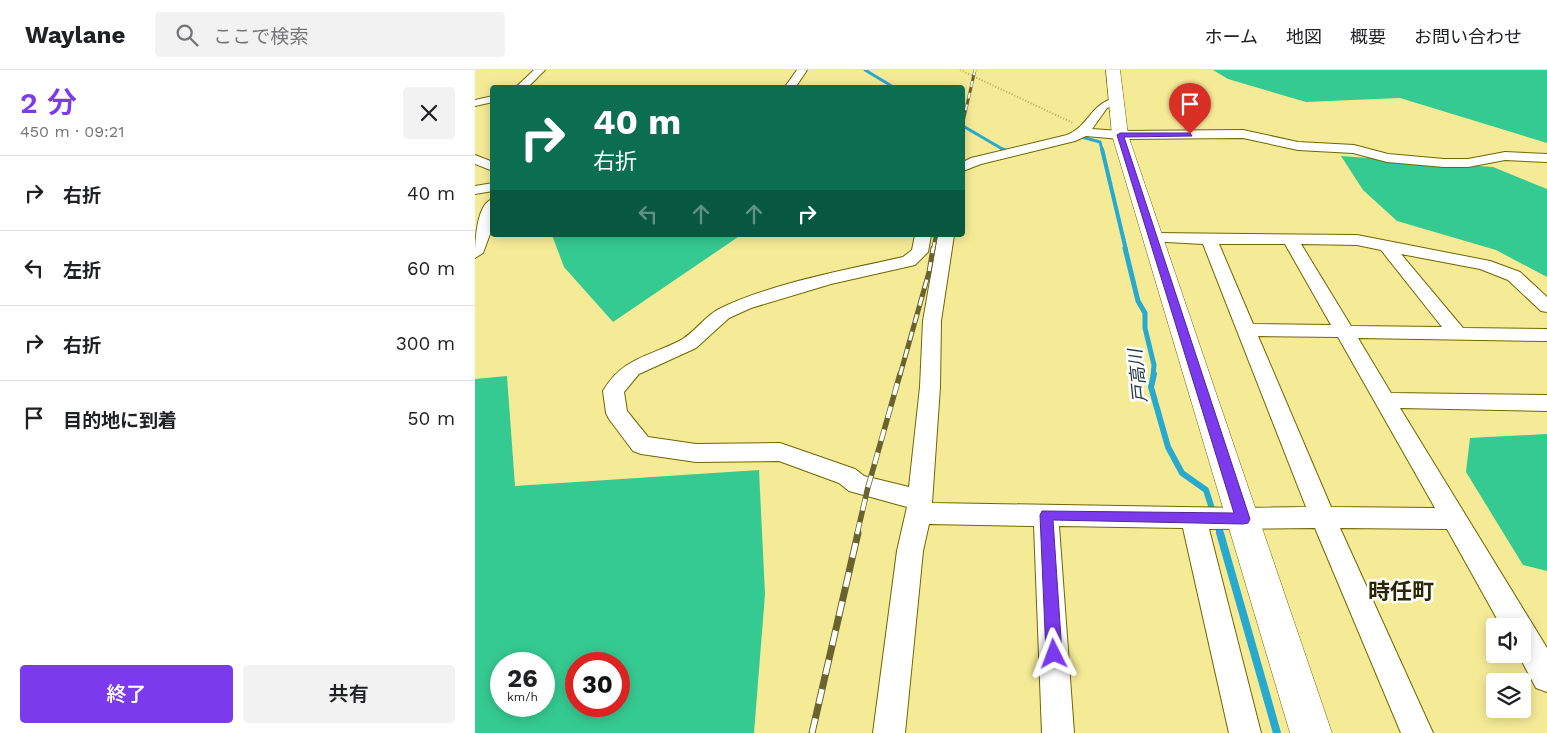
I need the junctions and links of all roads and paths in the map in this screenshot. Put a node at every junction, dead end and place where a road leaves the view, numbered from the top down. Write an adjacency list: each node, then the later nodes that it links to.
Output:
1 (540, 70): 5 (street)
2 (802, 70): 6 (street)
3 (960, 70): 10 (path)
4 (1113, 70): 8 (street)
5 (524, 85)
6 (791, 85)
7 (490, 100): 9 (street)
8 (1115, 101): 10 (street); 11 (street)
9 (475, 103)
10 (1085, 131): 11 (street); 15 (street)
11 (1120, 135): 12 (street); 21 (street)
12 (1547, 158)
13 (475, 159): 14 (street)
14 (490, 165)
15 (965, 166)
16 (490, 188): 17 (street)
17 (475, 190)
18 (490, 211): 25 (street)
19 (923, 237): 33 (street)
20 (947, 237): 33 (street)
21 (1154, 238): 22 (street); 37 (street)
22 (1209, 238): 23 (street); 27 (street)
23 (1290, 238): 24 (street); 28 (street)
24 (1388, 248): 26 (street); 29 (street)
25 (475, 253)
26 (1547, 308)
27 (1247, 330): 28 (street); 36 (street)
28 (1345, 331): 29 (street); 31 (street)
29 (1457, 334): 30 (street)
30 (1547, 335)
31 (1385, 400): 32 (street); 38 (street)
32 (1547, 403)
33 (920, 506): 34 (street); 42 (street)
34 (1046, 515): 35 (street); 43 (street)
35 (1193, 517): 37 (street); 44 (street)
36 (1323, 517): 37 (street); 38 (street); 46 (street)
37 (1243, 519): 45 (street)
38 (1455, 519): 39 (street)
39 (1512, 618)
40 (1531, 649): 41 (street)
41 (1547, 677)
42 (889, 733)
43 (1058, 733)
44 (1245, 733)
45 (1311, 733)
46 (1417, 733)

